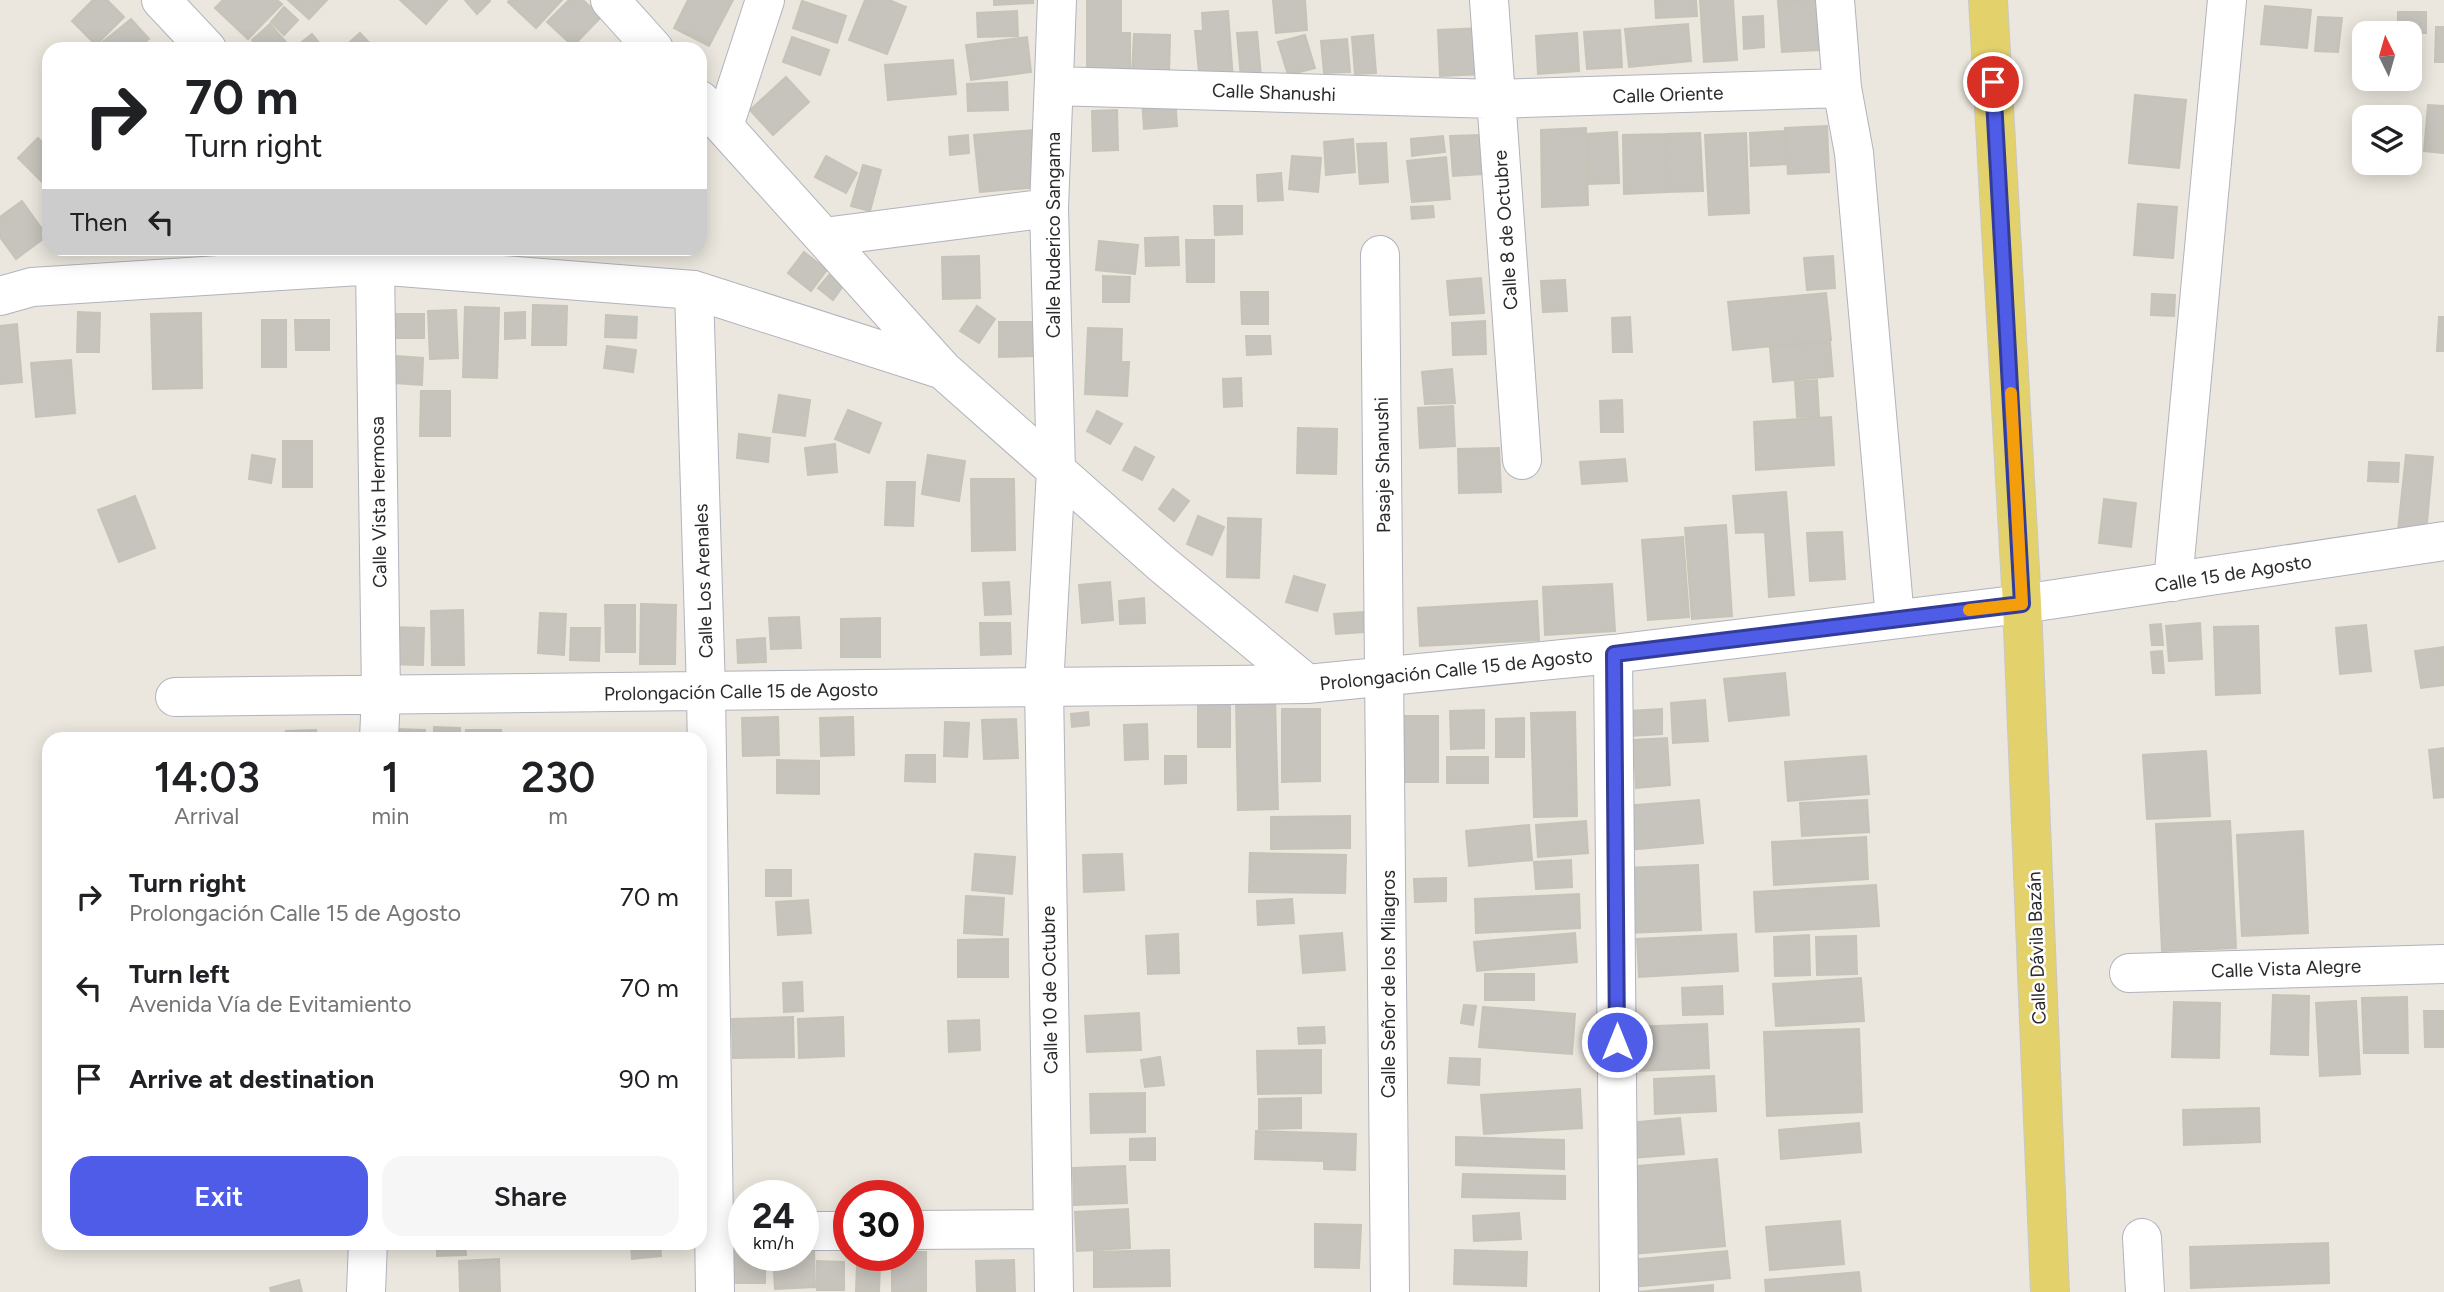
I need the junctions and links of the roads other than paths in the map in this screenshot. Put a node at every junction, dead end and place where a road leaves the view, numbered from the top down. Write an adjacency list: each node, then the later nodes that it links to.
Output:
1 (161, 0): 9 (street)
2 (610, 0): 10 (street)
3 (765, 0): 14 (street)
4 (1057, 0): 11 (street, Calle Ruderico Sangama)
5 (1489, 0): 13 (street, Calle 8 de Octubre)
6 (1835, 0): 12 (street)
7 (1988, 0): 26 (main road, Calle Dávila Bazán)
8 (2227, 0): 25 (street)
9 (200, 42)
10 (648, 42)
11 (1054, 86): 13 (street, Calle Shanushi); 15 (street, Calle Ruderico Sangama)
12 (1842, 88): 13 (street, Calle Oriente); 27 (street)
13 (1495, 99): 22 (street, Calle 8 de Octubre)
14 (712, 113): 16 (street, Prolongación Calle 15 de Agosto)
15 (1049, 208): 16 (street); 23 (street, Calle Ruderico Sangama)
16 (824, 237): 21 (street, Prolongación Calle 15 de Agosto)
17 (1380, 255): 29 (street, Pasaje Shanushi)
18 (372, 257): 19 (street); 20 (street); 33 (street, Calle Vista Hermosa)
19 (694, 290): 21 (street); 32 (street, Calle Los Arenales)
20 (0, 296)
21 (943, 370): 23 (street, Prolongación Calle 15 de Agosto)
22 (1522, 460)
23 (1056, 470): 30 (street, Prolongación Calle 15 de Agosto); 31 (street, Calle Ruderico Sangama)
24 (2444, 541): 25 (street, Calle 15 de Agosto)
25 (2173, 582): 26 (street, Calle 15 de Agosto)
26 (2022, 604): 27 (street, Prolongación Calle 15 de Agosto); 49 (main road, Calle Dávila Bazán)
27 (1895, 619): 28 (street, Prolongación Calle 15 de Agosto)
28 (1614, 654): 29 (street, Prolongación Calle 15 de Agosto); 48 (street)
29 (1385, 676): 30 (street, Prolongación Calle 15 de Agosto); 47 (street, Calle Señor de los Milagros)
30 (1307, 684): 31 (street, Prolongación Calle 15 de Agosto)
31 (1044, 687): 32 (street, Prolongación Calle 15 de Agosto); 40 (street, Calle 10 de Octubre)
32 (706, 691): 33 (street, Prolongación Calle 15 de Agosto); 38 (street, Calle Los Arenales)
33 (381, 696): 34 (street, Prolongación Calle 15 de Agosto); 35 (street, Calle Vista Hermosa)
34 (176, 698)
35 (379, 732)
36 (2444, 964): 37 (street, Calle Vista Alegre)
37 (2129, 972)
38 (728, 1208)
39 (924, 1230): 40 (street)
40 (1053, 1230): 46 (street, Calle 10 de Octubre)
41 (728, 1235): 45 (street, Calle Los Arenales)
42 (2142, 1238): 50 (street)
43 (368, 1250): 44 (street)
44 (366, 1292)
45 (715, 1292)
46 (1054, 1292)
47 (1390, 1292)
48 (1619, 1292)
49 (2050, 1292)
50 (2145, 1292)

